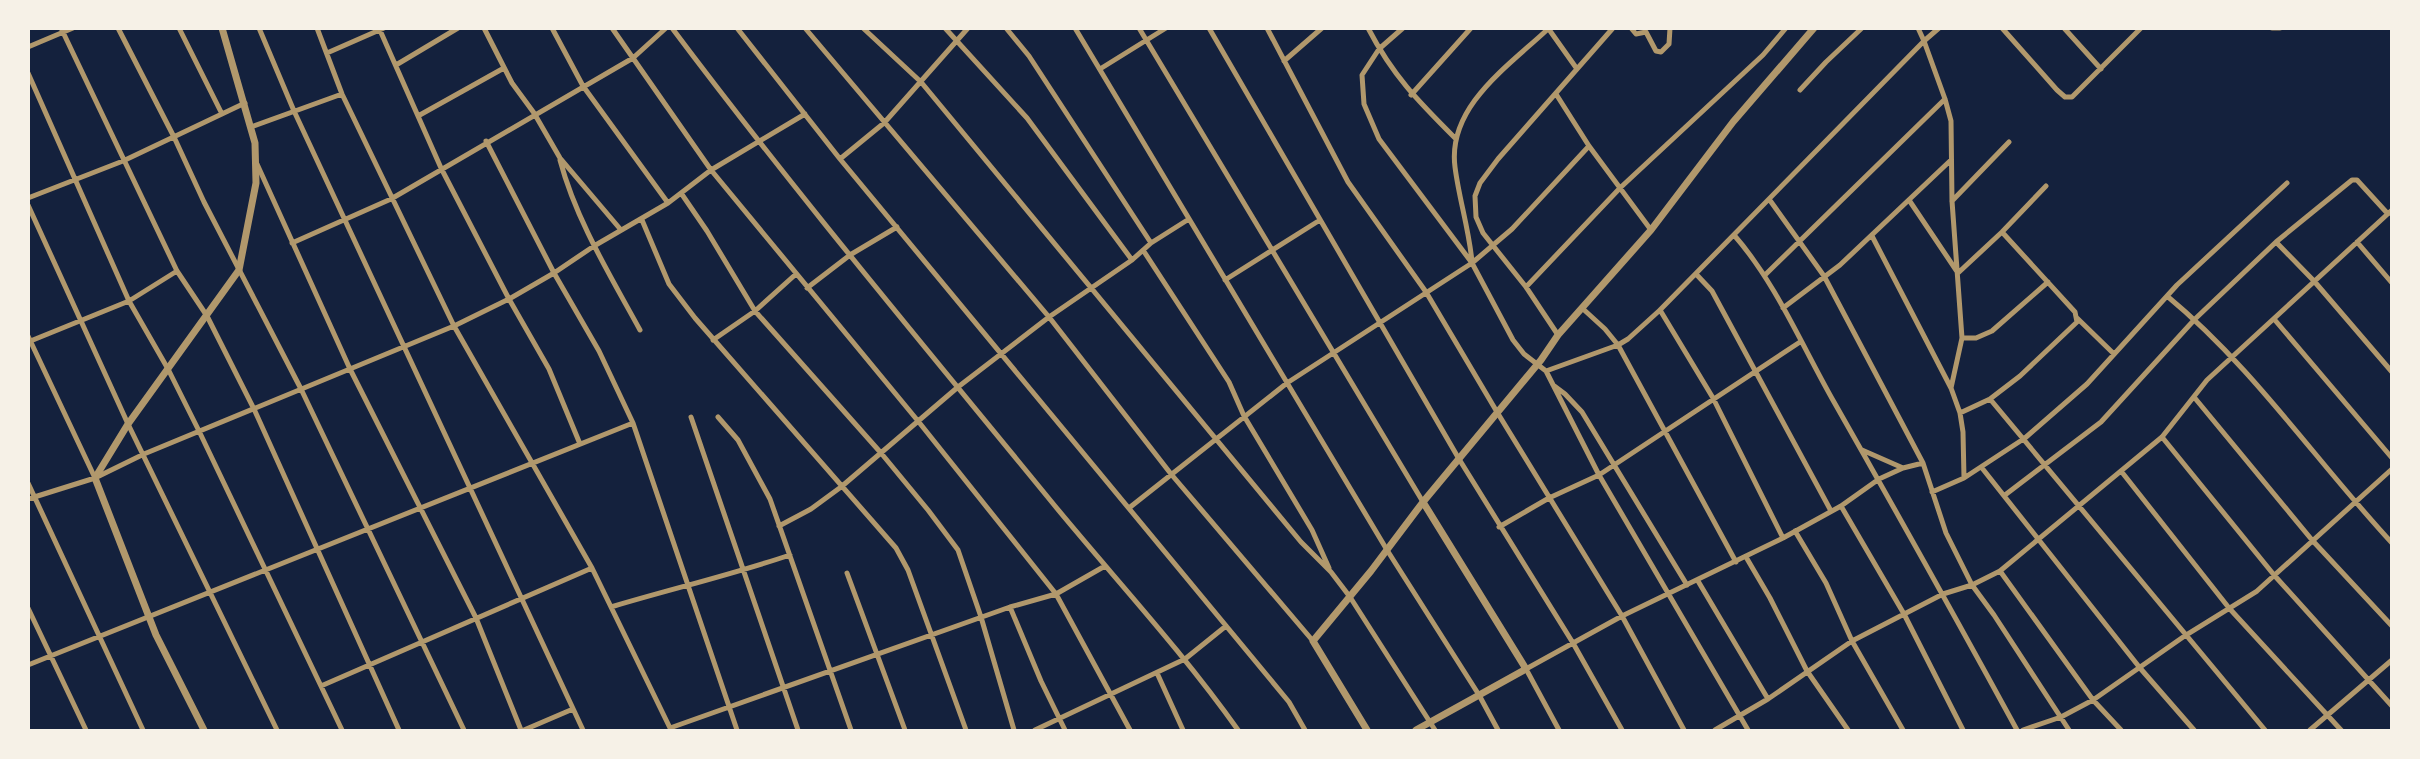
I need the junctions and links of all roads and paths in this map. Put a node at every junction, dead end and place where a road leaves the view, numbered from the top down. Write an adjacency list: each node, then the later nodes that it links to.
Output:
1 (73, 28): 44 (street)
2 (118, 28): 75 (street)
3 (179, 28): 70 (street)
4 (222, 28): 67 (street)
5 (259, 28): 68 (street)
6 (317, 28): 51 (street)
7 (458, 28): 54 (street)
8 (484, 28): 55 (street)
9 (552, 28): 61 (street)
10 (612, 28): 52 (street)
11 (666, 28): 52 (street)
12 (672, 28): 78 (street)
13 (737, 28): 71 (street)
14 (805, 28): 73 (street)
15 (863, 28): 60 (street)
16 (945, 28): 47 (street)
17 (968, 28): 47 (street)
18 (1006, 28): 114 (street)
19 (1075, 28): 56 (street)
20 (1139, 28): 48 (street)
21 (1166, 28): 48 (street)
22 (1209, 28): 104 (street)
23 (1267, 28): 53 (street)
24 (1322, 28): 53 (street)
25 (1368, 28): 50 (street)
26 (1403, 28): 50 (street)
27 (1471, 28): 65 (street)
28 (1613, 28): 57 (street)
29 (1631, 28): 30 (street)
30 (1671, 28)
31 (1786, 28): 91 (street)
32 (1814, 28): 107 (street)
33 (1862, 28): 62 (street)
34 (1918, 28): 46 (street)
35 (1939, 28): 46 (street)
36 (2002, 28): 58 (street)
37 (2064, 28): 58 (street)
38 (2129, 28): 45 (street)
39 (2141, 28): 45 (street)
40 (2272, 28): 41 (street)
41 (2280, 28)
42 (381, 29): 51 (street); 54 (street)
43 (1548, 29): 57 (street); 76 (street)
44 (62, 31): 49 (street); 84 (street)
45 (2134, 34): 58 (street)
46 (1924, 41): 66 (street); 95 (street)
47 (956, 42): 60 (street); 121 (street)
48 (1147, 42): 56 (street); 119 (street)
49 (28, 47)
50 (1379, 49): 65 (street); 122 (street)
51 (327, 53): 63 (street)
52 (633, 58): 61 (street); 87 (street)
53 (1284, 61): 138 (street)
54 (396, 65): 72 (street)
55 (504, 68): 69 (street); 72 (street)
56 (1100, 69): 102 (street)
57 (1577, 69): 64 (street)
58 (2101, 69)
59 (28, 73): 88 (street)
60 (921, 82): 73 (street); 135 (street)
61 (583, 86): 69 (street); 98 (street)
62 (1800, 90)
63 (342, 94): 68 (street); 94 (street)
64 (1556, 94): 80 (street); 117 (street)
65 (1411, 95): 76 (street)
66 (1946, 99): 83 (street); 115 (street)
67 (244, 103): 70 (street); 74 (street)
68 (294, 111): 74 (street); 101 (street)
69 (534, 113): 77 (street); 81 (street)
70 (222, 114): 75 (street)
71 (805, 114): 78 (street); 82 (street)
72 (418, 116): 86 (street)
73 (884, 123): 82 (street); 147 (street)
74 (251, 127): 85 (street)
75 (174, 137): 84 (street); 123 (street)
76 (1455, 138): 122 (street)
77 (486, 141): 86 (street); 125 (street)
78 (758, 142): 87 (street); 120 (street)
79 (2009, 142): 97 (street)
80 (1589, 146): 91 (street); 117 (street)
81 (560, 158): 106 (street); 116 (street)
82 (840, 159): 105 (street)
83 (1951, 160): 96 (street); 97 (street)
84 (123, 161): 88 (street); 124 (street)
85 (256, 162): 113 (street); 123 (street)
86 (441, 168): 94 (street); 140 (street)
87 (711, 170): 92 (street); 127 (street)
88 (76, 180): 93 (street); 141 (street)
89 (2287, 183): 139 (street)
90 (2046, 186): 108 (street)
91 (1620, 188): 107 (street); 136 (street)
92 (681, 193): 98 (street); 144 (street)
93 (28, 198)
94 (391, 199): 101 (street); 153 (street)
95 (1769, 199): 109 (street); 115 (street)
96 (1909, 200): 110 (street); 126 (street)
97 (1952, 201): 126 (street)
98 (668, 203): 103 (street)
99 (28, 204): 151 (street)
100 (2390, 212): 111 (street); 112 (street)
101 (345, 219): 113 (street); 161 (street)
102 (1189, 219): 114 (street); 131 (street)
103 (642, 220): 106 (street); 158 (street)
104 (1320, 220): 119 (street); 152 (street)
105 (897, 227): 120 (street); 163 (street)
106 (621, 230): 116 (street)
107 (1651, 230): 142 (street)
108 (2002, 232): 126 (street); 133 (street)
109 (1734, 235): 128 (street); 129 (street)
110 (1872, 236): 130 (street); 175 (street)
111 (2276, 242): 132 (street); 149 (street)
112 (2357, 242): 132 (street); 134 (street)
113 (292, 243): 168 (street)
114 (1150, 243): 118 (street)
115 (1799, 243): 129 (street); 130 (street)
116 (594, 246): 125 (street); 154 (street)
117 (1492, 247): 122 (street); 136 (street)
118 (1143, 250): 121 (street); 183 (street)
119 (1272, 250): 131 (street); 162 (street)
120 (850, 255): 137 (street); 174 (street)
121 (1132, 260): 135 (street)
122 (1472, 263): 138 (street); 166 (street)
123 (239, 270): 146 (street); 176 (street)
124 (177, 271): 141 (street); 146 (street)
125 (554, 273): 140 (street); 187 (street)
126 (1958, 273): 156 (street)
127 (796, 274): 137 (street); 144 (street)
128 (1696, 274): 145 (street); 170 (street)
129 (1765, 275): 143 (street)
130 (1824, 276): 143 (street); 201 (street)
131 (1225, 280): 172 (street)
132 (2314, 281): 150 (street); 171 (street)
133 (2048, 282): 148 (street); 156 (street)
134 (2391, 283)
135 (1092, 287): 147 (street); 191 (street)
136 (1526, 287): 155 (street)
137 (807, 288): 186 (street)
138 (1426, 292): 152 (street); 181 (street)
139 (2167, 296): 149 (street); 164 (street)
140 (509, 299): 153 (street); 194 (street)
141 (129, 301): 151 (street); 167 (street)
142 (1582, 308): 155 (street); 160 (street)
143 (1783, 308): 159 (street)
144 (755, 310): 158 (street); 196 (street)
145 (1660, 310): 160 (street); 178 (street)
146 (207, 316): 167 (street); 180 (street)
147 (1049, 317): 163 (street); 208 (street)
148 (2077, 318): 164 (street); 179 (street)
149 (2195, 319): 165 (street); 203 (street)
150 (2274, 319): 165 (street); 198 (street)
151 (83, 321): 157 (street); 188 (street)
152 (1379, 322): 162 (street); 199 (street)
153 (454, 326): 161 (street); 200 (street)
154 (640, 330)
155 (1558, 335): 166 (street)
156 (1962, 338): 175 (street)
157 (29, 340): 210 (street)
158 (713, 340): 214 (street)
159 (1800, 342): 170 (street); 195 (street)
160 (1618, 345): 169 (street); 190 (street)
161 (405, 346): 168 (street); 215 (street)
162 (1334, 353): 172 (street); 220 (street)
163 (1002, 354): 174 (street); 225 (street)
164 (2114, 354): 193 (street)
165 (2233, 357): 177 (street); 221 (street)
166 (1537, 365): 169 (street); 181 (street)
167 (168, 369): 188 (street); 189 (street)
168 (350, 369): 176 (street); 224 (street)
169 (1546, 370): 173 (street)
170 (1755, 371): 178 (street); 226 (street)
171 (2391, 372)
172 (1287, 383): 183 (street); 236 (street)
173 (1552, 385): 202 (street); 209 (street)
174 (958, 387): 186 (street); 240 (street)
175 (1951, 388): 182 (street)
176 (301, 389): 180 (street); 229 (street)
177 (2194, 397): 192 (street); 233 (street)
178 (1713, 398): 190 (street); 231 (street)
179 (1990, 399): 182 (street); 193 (street)
180 (254, 409): 189 (street); 235 (street)
181 (1497, 412): 199 (street); 219 (street)
182 (1960, 413): 211 (street)
183 (1244, 416): 191 (street); 245 (street)
184 (691, 417): 244 (street)
185 (718, 417): 227 (street)
186 (918, 421): 196 (street); 253 (street)
187 (633, 423): 194 (street); 249 (street)
188 (128, 424): 197 (street); 210 (street)
189 (199, 432): 197 (street); 242 (street)
190 (1665, 432): 202 (street); 239 (street)
191 (1216, 437): 208 (street); 245 (street)
192 (2162, 437): 207 (street); 247 (street)
193 (2025, 438): 203 (street); 205 (street)
194 (580, 444): 200 (street)
195 (1861, 450): 204 (street); 212 (street)
196 (881, 453): 214 (street); 265 (street)
197 (144, 454): 210 (street); 252 (street)
198 (2391, 458)
199 (1459, 459): 220 (street); 228 (street)
200 (532, 463): 215 (street); 241 (street)
201 (1923, 463): 204 (street); 216 (street)
202 (1615, 464): 209 (street); 250 (street)
203 (2044, 465): 217 (street); 222 (street)
204 (1903, 468): 212 (street)
205 (1982, 468): 211 (street); 217 (street)
206 (2391, 469): 221 (street)
207 (2121, 471): 222 (street); 261 (street)
208 (1171, 474): 225 (street); 272 (street)
209 (1599, 475): 219 (street); 254 (street)
210 (96, 478): 218 (street); 264 (street)
211 (1964, 478): 216 (street)
212 (1880, 479): 223 (street); 255 (street)
213 (28, 483): 218 (street)
214 (841, 487): 227 (street); 269 (street)
215 (471, 488): 224 (street); 257 (street)
216 (1932, 492): 251 (street)
217 (2005, 495): 232 (street)
218 (32, 498): 271 (street)
219 (1549, 498): 228 (street); 263 (street)
220 (1423, 502): 236 (street); 283 (street)
221 (2354, 502): 233 (street); 234 (street)
222 (2080, 504): 232 (street); 270 (street)
223 (1841, 506): 226 (street); 262 (street)
224 (420, 508): 229 (street); 266 (street)
225 (1129, 508): 267 (street)
226 (1831, 511): 230 (street)
227 (779, 526): 237 (street)
228 (1499, 527): 275 (street)
229 (368, 529): 235 (street); 274 (street)
230 (1795, 531): 231 (street); 273 (street)
231 (1783, 538): 238 (street)
232 (2039, 538): 243 (street); 282 (street)
233 (2312, 540): 247 (street); 268 (street)
234 (2391, 543)
235 (317, 549): 242 (street); 281 (street)
236 (1388, 550): 256 (street); 291 (street)
237 (790, 555): 244 (street); 284 (street)
238 (1746, 556): 239 (street); 285 (street)
239 (1736, 562): 248 (street)
240 (1105, 566): 253 (street); 278 (street)
241 (592, 568): 257 (street); 258 (street)
242 (266, 570): 252 (street); 288 (street)
243 (2000, 570): 251 (street); 293 (street)
244 (742, 571): 249 (street); 289 (street)
245 (1331, 572): 256 (street)
246 (847, 573): 276 (street)
247 (2274, 575): 261 (street); 287 (street)
248 (1698, 580): 250 (street); 292 (street)
249 (688, 584): 258 (street); 295 (street)
250 (1687, 585): 254 (street)
251 (1972, 585): 255 (street); 299 (street)
252 (210, 592): 264 (street); 306 (street)
253 (1056, 594): 259 (street); 290 (street)
254 (1669, 594): 263 (street); 298 (street)
255 (1943, 594): 262 (street); 336 (street)
256 (1350, 597): 272 (street); 301 (street)
257 (522, 598): 266 (street); 296 (street)
258 (611, 607): 302 (street)
259 (1010, 607): 265 (street); 300 (street)
260 (28, 608): 277 (street)
261 (2229, 609): 270 (street); 297 (street)
262 (1904, 614): 273 (street); 335 (street)
263 (1622, 616): 275 (street); 330 (street)
264 (148, 617): 271 (street); 305 (street)
265 (981, 617): 269 (street); 317 (street)
266 (476, 618): 274 (street); 310 (street)
267 (1226, 626): 278 (street); 323 (street)
268 (2391, 626)
269 (931, 635): 276 (street); 316 (street)
270 (2186, 635): 282 (street); 341 (street)
271 (99, 636): 277 (street); 304 (street)
272 (1313, 641): 324 (street)
273 (1852, 641): 285 (street); 334 (street)
274 (422, 642): 281 (street); 309 (street)
275 (1573, 643): 283 (street); 329 (street)
276 (877, 654): 284 (street); 315 (street)
277 (51, 656): 280 (street); 303 (street)
278 (1185, 659): 286 (street); 322 (street)
279 (2391, 660): 287 (street)
280 (28, 665)
281 (369, 665): 288 (street); 308 (street)
282 (2140, 668): 293 (street); 340 (street)
283 (1526, 669): 291 (street); 328 (street)
284 (830, 671): 289 (street); 314 (street)
285 (1807, 671): 292 (street); 333 (street)
286 (1157, 673): 290 (street); 321 (street)
287 (2369, 679): 294 (street); 297 (street)
288 (321, 686): 307 (street)
289 (783, 688): 295 (street); 313 (street)
290 (1112, 695): 300 (street); 320 (street)
291 (1479, 695): 301 (street); 327 (street)
292 (1768, 699): 298 (street)
293 (2093, 700): 299 (street); 339 (street)
294 (2391, 706)
295 (730, 707): 302 (street); 312 (street)
296 (573, 709): 310 (street); 311 (street)
297 (2328, 716): 342 (street); 343 (street)
298 (1740, 717): 331 (street); 332 (street)
299 (2061, 717): 337 (street); 338 (street)
300 (1058, 721): 318 (street); 319 (street)
301 (1431, 722): 325 (street); 326 (street)
302 (671, 729)
303 (86, 730)
304 (143, 730)
305 (204, 730)
306 (277, 730)
307 (342, 730)
308 (399, 730)
309 (464, 730)
310 (522, 730)
311 (583, 730)
312 (737, 730)
313 (798, 730)
314 (851, 730)
315 (905, 730)
316 (966, 730)
317 (1014, 730)
318 (1035, 730)
319 (1065, 730)
320 (1130, 730)
321 (1183, 730)
322 (1238, 730)
323 (1305, 730)
324 (1367, 730)
325 (1416, 730)
326 (1435, 730)
327 (1498, 730)
328 (1559, 730)
329 (1622, 730)
330 (1684, 730)
331 (1715, 730)
332 (1748, 730)
333 (1848, 730)
334 (1904, 730)
335 (1963, 730)
336 (2017, 730)
337 (2023, 730)
338 (2068, 730)
339 (2121, 730)
340 (2194, 730)
341 (2265, 730)
342 (2310, 730)
343 (2341, 730)

